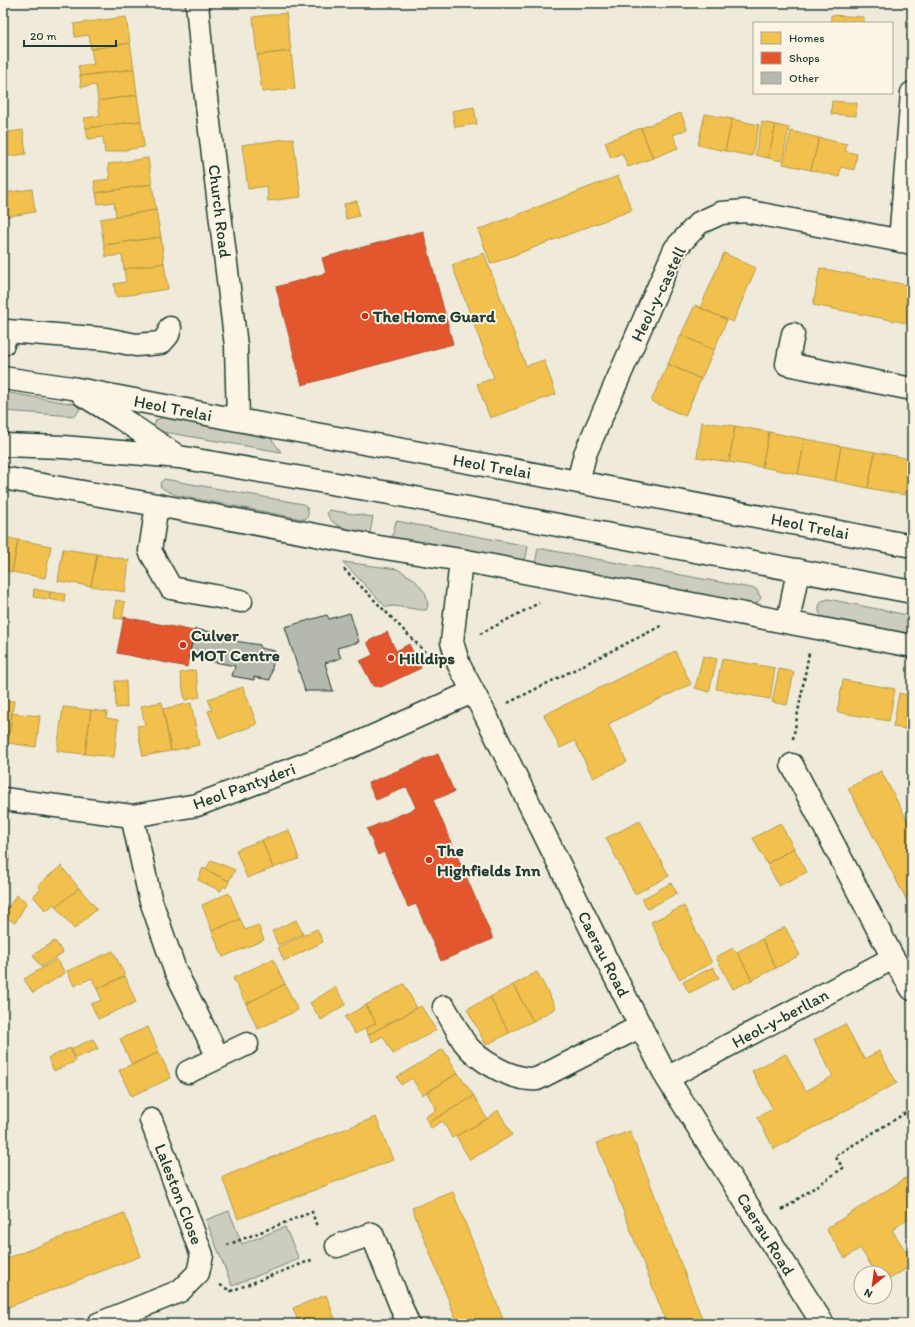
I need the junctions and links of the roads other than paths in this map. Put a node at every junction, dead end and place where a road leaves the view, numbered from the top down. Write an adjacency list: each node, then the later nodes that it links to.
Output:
1 (197, 3): 10 (street, Church Road)
2 (912, 94): 3 (street)
3 (906, 242): 14 (street, Heol-y-castell)
4 (170, 328): 6 (street)
5 (793, 334): 9 (street)
6 (3, 344)
7 (3, 378): 8 (street, Heol Trelai)
8 (72, 388): 10 (street, Heol Trelai); 12 (street, Heol Trelai)
9 (912, 389)
10 (238, 420): 14 (street, Heol Trelai)
11 (3, 445): 12 (street, Heol Trelai)
12 (179, 457): 18 (street, Heol Trelai)
13 (3, 478): 15 (street)
14 (578, 482): 16 (street, Heol Trelai)
15 (157, 505): 17 (street); 20 (street)
16 (912, 546)
17 (462, 560): 21 (street); 23 (street, Caerau Road)
18 (798, 570): 19 (street, Heol Trelai); 21 (street)
19 (912, 592)
20 (241, 601)
21 (788, 622): 22 (street)
22 (912, 646)
23 (472, 692): 26 (street, Heol Pantyderi); 30 (street, Caerau Road)
24 (792, 765): 27 (street)
25 (3, 799): 26 (street, Heol Pantyderi)
26 (132, 816): 32 (street)
27 (893, 958): 28 (street); 34 (street, Heol-y-berllan)
28 (912, 989)
29 (444, 1007): 30 (street)
30 (641, 1026): 34 (street, Caerau Road)
31 (247, 1044): 32 (street)
32 (218, 1057): 33 (street)
33 (188, 1072)
34 (667, 1078): 39 (street, Caerau Road)
35 (151, 1120): 37 (street, Laleston Close)
36 (331, 1250): 38 (street)
37 (98, 1324)
38 (408, 1324)
39 (823, 1324)

